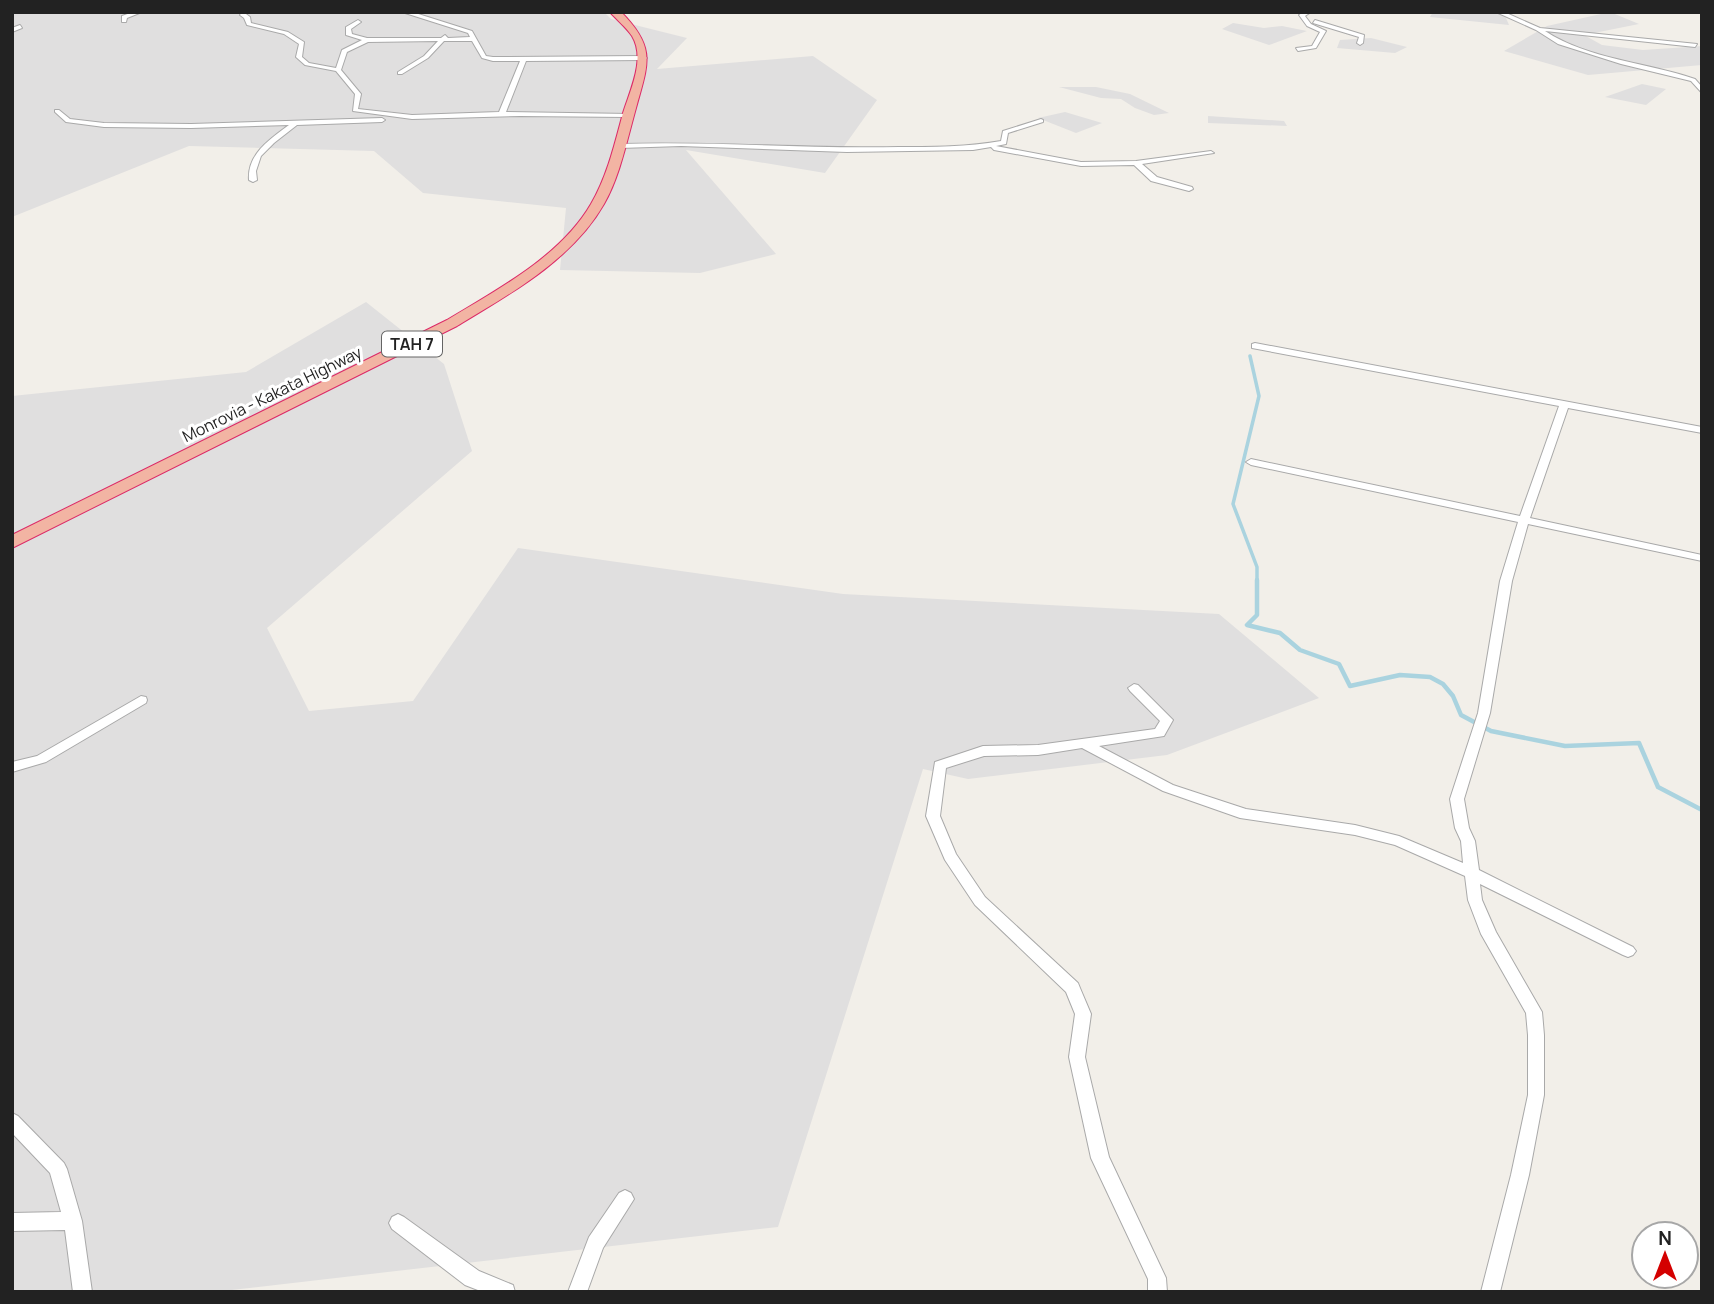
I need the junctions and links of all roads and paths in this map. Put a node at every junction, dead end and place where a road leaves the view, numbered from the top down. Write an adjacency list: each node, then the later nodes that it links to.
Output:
1 (139, 12): 7 (street)
2 (245, 12): 23 (street)
3 (405, 12): 10 (street)
4 (615, 12): 20 (highway)
5 (1499, 12): 11 (street)
6 (1307, 15): 16 (street); 18 (street)
7 (124, 22)
8 (358, 22): 14 (street)
9 (1618, 25): 12 (street)
10 (450, 27): 13 (street); 15 (street)
11 (1534, 28): 12 (street); 19 (street)
12 (1619, 37): 17 (street)
13 (474, 39): 15 (street); 21 (street)
14 (368, 40): 15 (street); 23 (street)
15 (443, 41): 24 (street)
16 (1360, 43)
17 (1695, 45)
18 (1298, 49)
19 (1595, 54): 22 (street); 25 (street)
20 (644, 58): 21 (street); 28 (highway, Monrovia - Kakata Highway / TAH 7)
21 (524, 59): 27 (street)
22 (1575, 60)
23 (338, 70): 27 (street)
24 (401, 74)
25 (1702, 91)
26 (57, 111): 31 (street)
27 (502, 114): 28 (street)
28 (628, 116): 32 (highway, Monrovia - Kakata Highway / TAH 7)
29 (400, 118): 31 (street)
30 (1041, 121): 33 (street)
31 (294, 124): 36 (street)
32 (620, 146): 33 (street); 43 (highway, Monrovia - Kakata Highway / TAH 7)
33 (984, 146): 35 (street)
34 (1211, 153): 35 (street)
35 (1136, 163): 37 (street)
36 (253, 180)
37 (1189, 189)
38 (1255, 346): 39 (street)
39 (1564, 404): 40 (street); 42 (street)
40 (1702, 430)
41 (1251, 462): 42 (street)
42 (1524, 519): 44 (street); 49 (street)
43 (12, 542)
44 (1702, 558)
45 (1133, 688): 47 (street)
46 (141, 700): 48 (street)
47 (1083, 744): 49 (street); 59 (street)
48 (12, 767)
49 (1469, 872): 50 (street); 60 (street)
50 (1628, 951)
51 (12, 1121): 53 (street)
52 (625, 1199): 58 (street)
53 (73, 1221): 54 (street); 56 (street)
54 (12, 1222)
55 (398, 1223): 57 (street)
56 (83, 1292)
57 (506, 1292)
58 (577, 1292)
59 (1158, 1292)
60 (1490, 1292)

